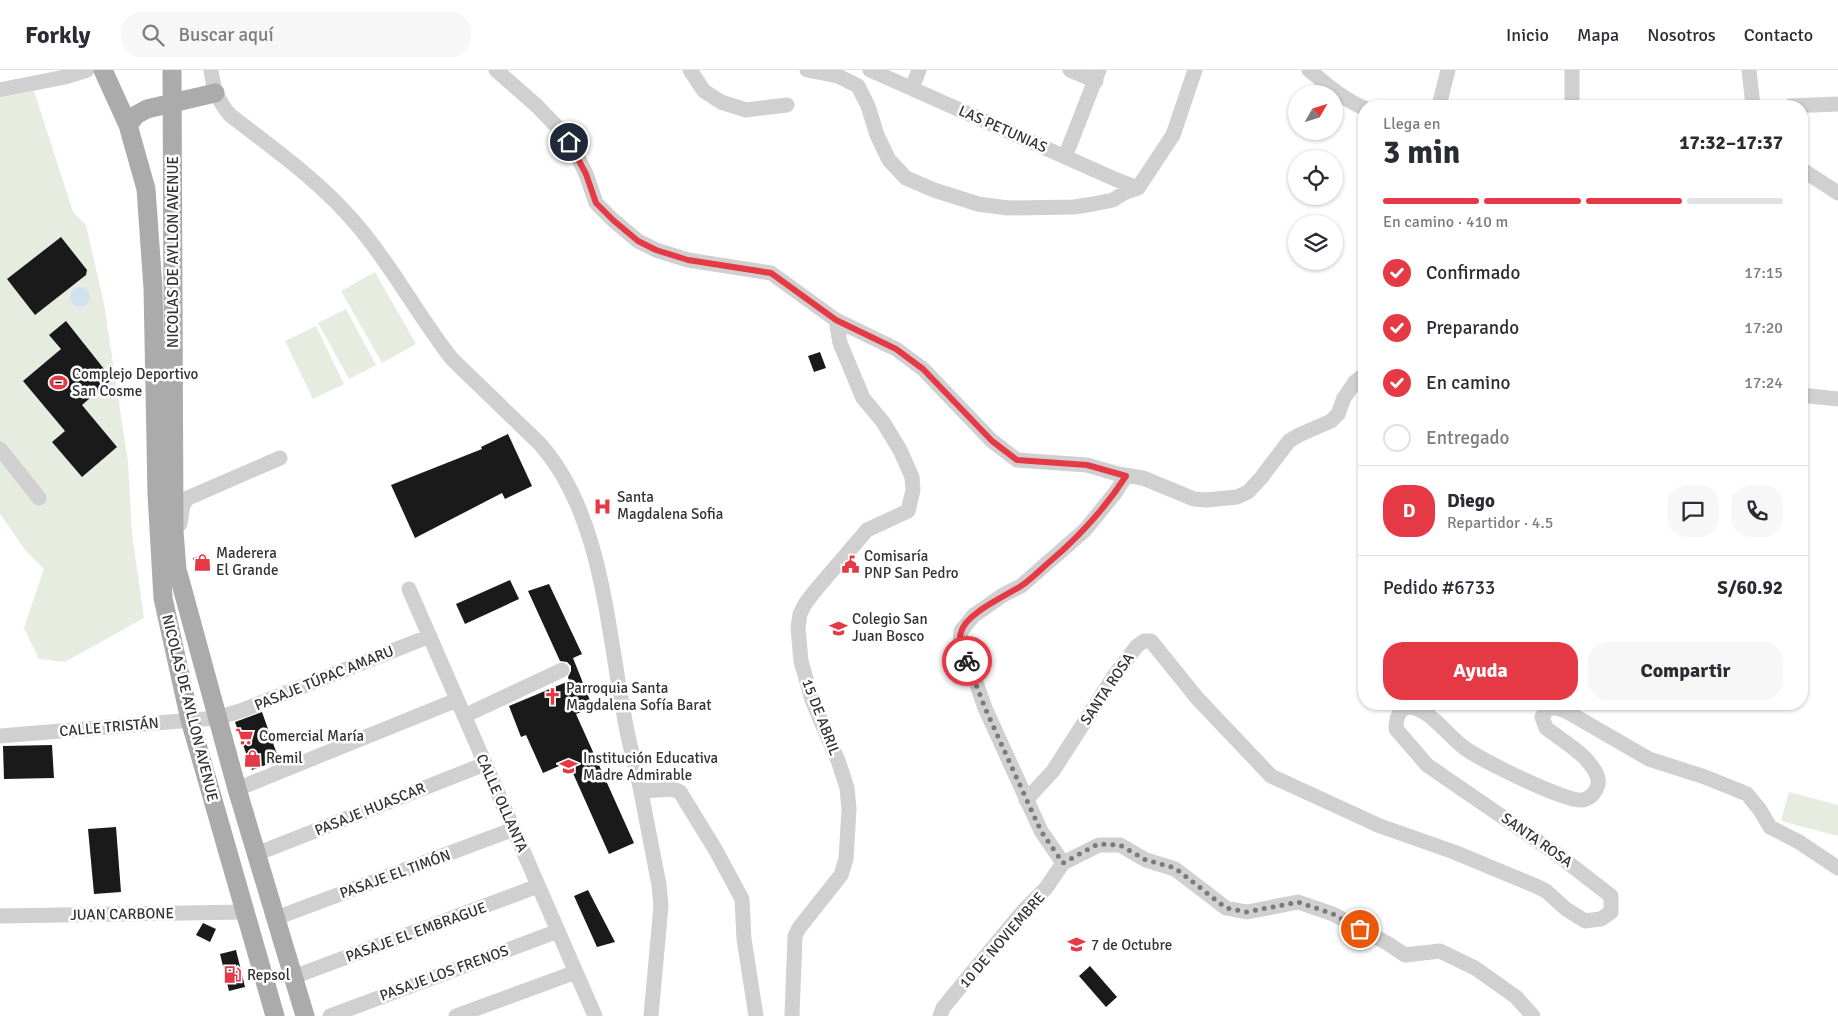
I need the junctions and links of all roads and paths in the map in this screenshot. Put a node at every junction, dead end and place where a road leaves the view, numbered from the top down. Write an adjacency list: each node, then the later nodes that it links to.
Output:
1 (87, 70): 18 (street)
2 (103, 70): 28 (main road, NICOLAS DE AYLLON AVENUE)
3 (172, 70): 23 (main road, NICOLAS DE AYLLON AVENUE)
4 (211, 70): 19 (street)
5 (496, 70): 33 (street)
6 (690, 70): 25 (street)
7 (807, 70): 31 (street)
8 (870, 70): 17 (street, LAS PETUNIAS)
9 (919, 70): 17 (street)
10 (1070, 70): 16 (street)
11 (1195, 70): 31 (street)
12 (1309, 70): 27 (street)
13 (1448, 70): 20 (street)
14 (1572, 70): 21 (street)
15 (1749, 70): 22 (street)
16 (1098, 75): 29 (street)
17 (912, 88): 29 (street, LAS PETUNIAS)
18 (0, 90)
19 (215, 93): 23 (main road); 55 (street)
20 (1440, 100)
21 (1572, 100)
22 (1752, 100)
23 (172, 103): 28 (main road); 50 (main road, NICOLAS DE AYLLON AVENUE)
24 (1838, 104): 26 (street)
25 (788, 105)
26 (1808, 105)
27 (1358, 106)
28 (128, 124): 51 (main road, NICOLAS DE AYLLON AVENUE)
29 (1065, 157): 31 (street, LAS PETUNIAS)
30 (1808, 174): 32 (street)
31 (1138, 188)
32 (1838, 193)
33 (836, 320): 39 (street); 75 (street, 15 DE ABRIL)
34 (1358, 380): 39 (street)
35 (1808, 396): 36 (street)
36 (1838, 399)
37 (0, 448): 40 (street)
38 (280, 458): 50 (street)
39 (1126, 476): 56 (street)
40 (39, 498)
41 (409, 589): 42 (street, CALLE OLLANTA)
42 (430, 636): 44 (street, CALLE OLLANTA); 50 (street, PASAJE TÚPAC AMARU)
43 (562, 670): 49 (street)
44 (457, 700): 49 (street, CALLE OLLANTA); 54 (street)
45 (1402, 710): 56 (street, SANTA ROSA)
46 (1418, 710): 47 (street, SANTA ROSA)
47 (1548, 710)
48 (1563, 710): 60 (street, SANTA ROSA)
49 (464, 716): 53 (street, CALLE OLLANTA)
50 (217, 718): 51 (street, CALLE TRISTÁN); 54 (main road, NICOLAS DE AYLLON AVENUE)
51 (190, 720): 52 (street, CALLE TRISTÁN); 62 (main road, NICOLAS DE AYLLON AVENUE)
52 (0, 736)
53 (485, 764): 57 (street, CALLE OLLANTA); 58 (street, PASAJE HUASCAR)
54 (237, 789): 58 (main road, NICOLAS DE AYLLON AVENUE)
55 (641, 792): 68 (street); 74 (street)
56 (1026, 800): 59 (street)
57 (514, 829): 61 (street, CALLE OLLANTA); 64 (street, PASAJE EL TIMÓN)
58 (256, 854): 64 (main road, NICOLAS DE AYLLON AVENUE)
59 (1063, 863): 76 (street, 10 DE NOVIEMBRE); 77 (street)
60 (1838, 868)
61 (538, 886): 65 (street, CALLE OLLANTA); 67 (street, PASAJE EL EMBRAGUE)
62 (244, 912): 63 (street, JUAN CARBONE); 69 (main road, NICOLAS DE AYLLON AVENUE)
63 (0, 916)
64 (276, 918): 67 (main road, NICOLAS DE AYLLON AVENUE)
65 (558, 931): 66 (street, CALLE OLLANTA); 71 (street, PASAJE LOS FRENOS)
66 (576, 972): 72 (street); 73 (street, CALLE OLLANTA)
67 (293, 978): 70 (main road, NICOLAS DE AYLLON AVENUE)
68 (649, 1015)
69 (275, 1016)
70 (305, 1016)
71 (330, 1016)
72 (456, 1016)
73 (595, 1016)
74 (756, 1016)
75 (792, 1016)
76 (940, 1016)
77 (1533, 1016)

